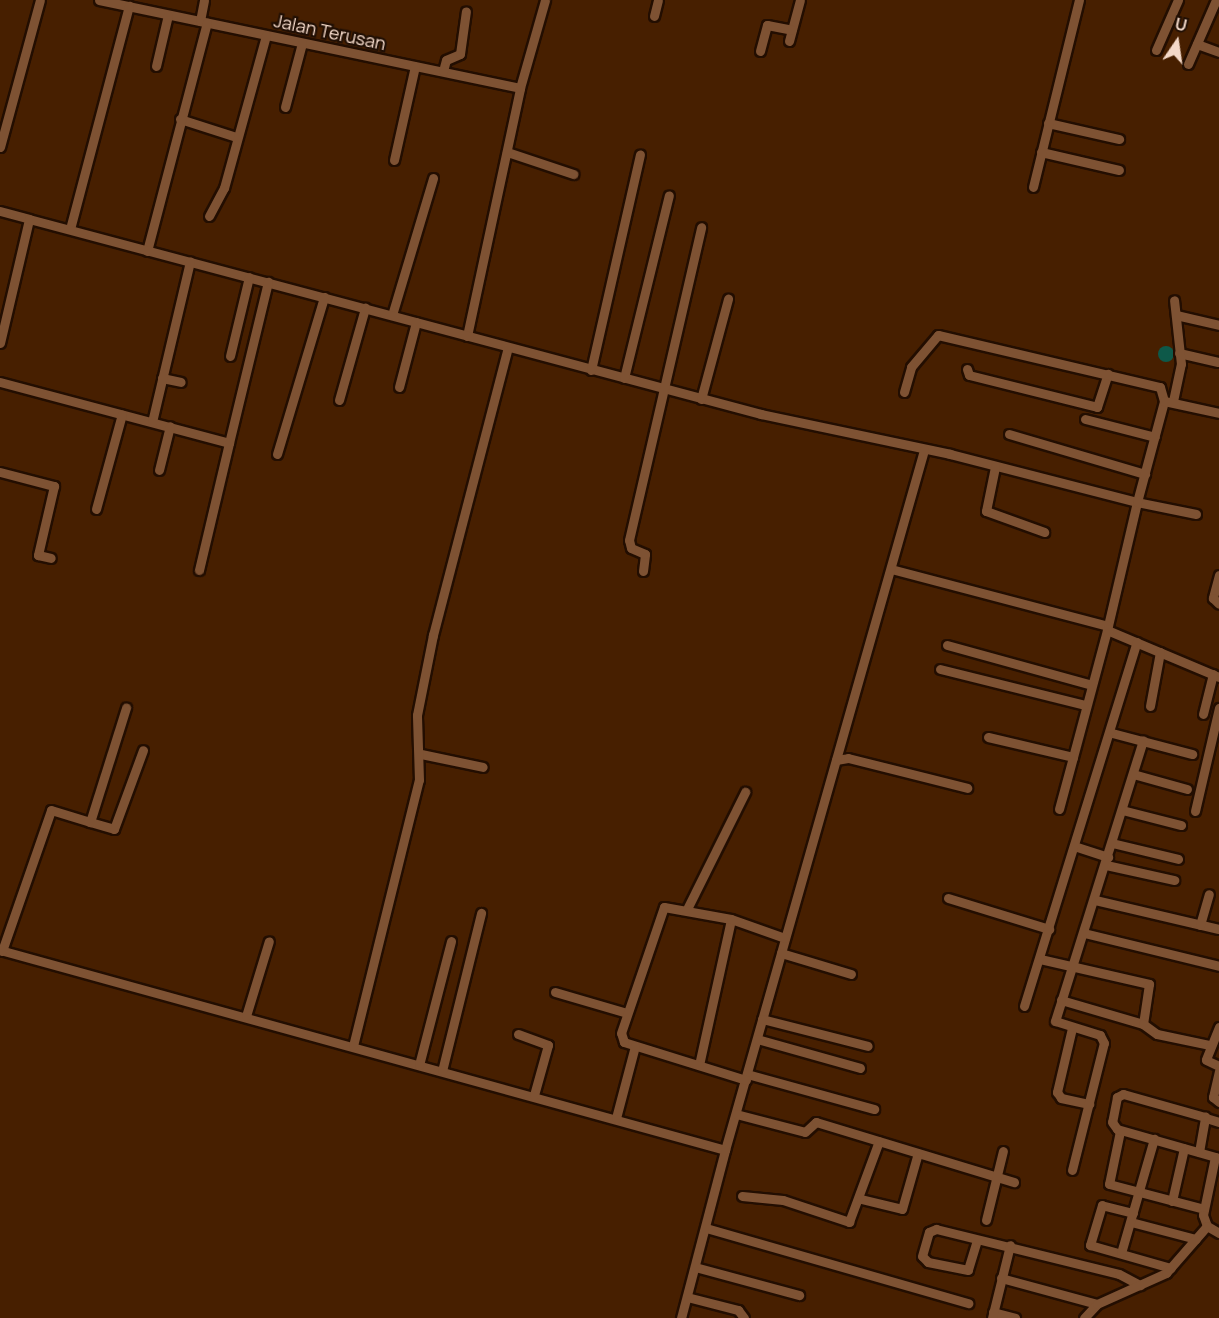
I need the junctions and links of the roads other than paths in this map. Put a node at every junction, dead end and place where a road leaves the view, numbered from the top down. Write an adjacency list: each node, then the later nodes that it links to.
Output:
1 (40, 0): 35 (street)
2 (99, 0): 10 (street, Jalan Terusan)
3 (204, 0): 16 (street)
4 (545, 0): 29 (street)
5 (658, 0): 13 (street)
6 (800, 0): 17 (street)
7 (1079, 0): 32 (street)
8 (1178, 0): 22 (street)
9 (1216, 0): 14 (street)
10 (134, 4): 12 (street, Jalan Terusan); 49 (street)
11 (466, 10): 28 (street)
12 (168, 15): 16 (street, Jalan Terusan); 26 (street)
13 (654, 16)
14 (1209, 16): 15 (street); 21 (street)
15 (1219, 20)
16 (203, 22): 18 (street, Jalan Terusan); 31 (street)
17 (792, 30): 19 (street); 23 (street)
18 (266, 36): 20 (street, Jalan Terusan); 33 (street)
19 (789, 41)
20 (302, 43): 27 (street, Jalan Terusan); 30 (street)
21 (1197, 44): 24 (street); 25 (street)
22 (1156, 50)
23 (760, 51)
24 (1219, 52)
25 (1188, 64)
26 (156, 66)
27 (415, 66): 28 (street, Jalan Terusan); 39 (street)
28 (443, 71): 29 (street, Jalan Terusan)
29 (520, 88): 36 (street)
30 (285, 107)
31 (180, 118): 33 (street); 50 (street)
32 (1048, 123): 34 (street); 37 (street)
33 (236, 137): 46 (street)
34 (1119, 139)
35 (0, 147)
36 (507, 152): 41 (street); 62 (street)
37 (1041, 152): 40 (street); 43 (street)
38 (639, 154): 69 (street)
39 (394, 160)
40 (1119, 170)
41 (573, 174)
42 (433, 178): 58 (street)
43 (1033, 187)
44 (669, 195): 72 (street)
45 (0, 211): 47 (street)
46 (209, 216)
47 (29, 219): 49 (street); 63 (street)
48 (701, 227): 76 (street)
49 (70, 229): 50 (street)
50 (147, 251): 51 (street)
51 (190, 261): 52 (street); 71 (street)
52 (249, 277): 53 (street); 66 (street)
53 (268, 282): 54 (street); 88 (street)
54 (324, 297): 57 (street); 90 (street)
55 (728, 299): 78 (street)
56 (1174, 300): 59 (street)
57 (365, 308): 58 (street); 79 (street)
58 (392, 315): 60 (street)
59 (1176, 315): 61 (street); 65 (street)
60 (416, 322): 62 (street); 75 (street)
61 (1219, 325)
62 (467, 336): 64 (street)
63 (0, 343)
64 (508, 348): 69 (street); 121 (street)
65 (1179, 353): 67 (street); 80 (street)
66 (230, 356)
67 (1218, 362)
68 (967, 369): 70 (street)
69 (591, 370): 72 (street)
70 (1108, 374): 77 (street); 80 (street)
71 (162, 378): 74 (street); 84 (street)
72 (624, 378): 76 (street)
73 (0, 382): 82 (street)
74 (181, 382)
75 (399, 387)
76 (661, 388): 78 (street); 102 (street)
77 (904, 392)
78 (701, 399): 89 (street)
79 (339, 400)
80 (1168, 401): 81 (street); 87 (street)
81 (1219, 413)
82 (122, 414): 84 (street); 96 (street)
83 (1085, 419): 87 (street)
84 (152, 422): 85 (street)
85 (170, 426): 88 (street); 92 (street)
86 (1009, 434): 94 (street)
87 (1155, 437): 94 (street)
88 (229, 443): 101 (street)
89 (924, 450): 91 (street); 100 (street)
90 (277, 454)
91 (995, 467): 95 (street); 98 (street)
92 (159, 470)
93 (0, 472): 99 (street)
94 (1145, 474): 95 (street)
95 (1137, 502): 97 (street); 105 (street)
96 (96, 509)
97 (1196, 514)
98 (1044, 532)
99 (51, 558)
100 (891, 569): 105 (street); 124 (street)
101 (199, 570)
102 (643, 571)
103 (1219, 575): 104 (street)
104 (1219, 603)
105 (1107, 628): 106 (street); 111 (street)
106 (1137, 642): 108 (street); 117 (street)
107 (947, 645): 111 (street)
108 (1160, 652): 110 (street); 113 (street)
109 (940, 669): 112 (street)
110 (1216, 675): 116 (street)
111 (1092, 685): 112 (street)
112 (1086, 705): 123 (street)
113 (1150, 706)
114 (126, 708): 133 (street)
115 (1219, 708): 132 (street)
116 (1203, 714)
117 (1112, 733): 119 (street); 136 (street)
118 (988, 737): 123 (street)
119 (1143, 741): 122 (street); 126 (street)
120 (143, 750): 133 (street)
121 (421, 754): 125 (street); 171 (street)
122 (1192, 754)
123 (1073, 757): 130 (street)
124 (836, 760): 127 (street); 150 (street)
125 (483, 767)
126 (1133, 774): 128 (street); 131 (street)
127 (967, 788)
128 (1187, 789)
129 (745, 792): 143 (street)
130 (1059, 808)
131 (1122, 810): 134 (street); 135 (street)
132 (1195, 811)
133 (90, 822): 153 (street)
134 (1181, 825)
135 (1112, 843): 137 (street); 138 (street)
136 (1074, 846): 138 (street); 147 (street)
137 (1178, 859)
138 (1107, 861): 139 (street); 142 (street)
139 (1174, 880)
140 (1209, 894): 146 (street)
141 (948, 898): 147 (street)
142 (1095, 900): 146 (street); 149 (street)
143 (687, 909): 145 (street); 162 (street)
144 (481, 913): 178 (street)
145 (731, 919): 150 (street); 175 (street)
146 (1200, 925): 148 (street)
147 (1049, 929): 155 (street)
148 (1219, 929)
149 (1084, 933): 156 (street); 157 (street)
150 (785, 938): 154 (street)
151 (451, 940): 174 (street)
152 (269, 941): 163 (street)
153 (1, 950): 163 (street)
154 (781, 953): 158 (street); 164 (street)
155 (1040, 959): 156 (street); 161 (street)
156 (1074, 966): 160 (street); 165 (street)
157 (1219, 966)
158 (851, 974)
159 (555, 992): 162 (street)
160 (1061, 1000): 165 (street); 167 (street)
161 (1024, 1006)
162 (627, 1013): 172 (street)
163 (246, 1016): 171 (street)
164 (762, 1019): 169 (street); 173 (street)
165 (1143, 1024): 170 (street)
166 (1219, 1027): 170 (street)
167 (1072, 1028): 183 (street); 183 (street)
168 (518, 1034): 181 (street)
169 (757, 1039): 177 (street); 180 (street)
170 (1209, 1045): 176 (street)
171 (352, 1046): 174 (street)
172 (635, 1046): 175 (street); 186 (street)
173 (868, 1046)
174 (419, 1065): 178 (street)
175 (699, 1065): 180 (street)
176 (1219, 1066)
177 (860, 1068)
178 (442, 1071): 181 (street)
179 (1219, 1071): 182 (street)
180 (747, 1077): 184 (street); 185 (street)
181 (534, 1095): 186 (street)
182 (1219, 1102)
183 (1089, 1104): 198 (street)
184 (874, 1109)
185 (736, 1114): 191 (street); 193 (street)
186 (616, 1118): 193 (street)
187 (1206, 1118): 188 (street); 189 (street); 195 (street)
188 (1219, 1122)
189 (1120, 1131): 190 (street); 203 (street)
190 (1154, 1139): 192 (street); 203 (street)
191 (879, 1141): 196 (street); 205 (street)
192 (1184, 1148): 195 (street); 206 (street)
193 (725, 1150): 211 (street)
194 (1003, 1151): 199 (street)
195 (1199, 1152): 197 (street)
196 (918, 1153): 199 (street); 205 (street)
197 (1217, 1158): 201 (street)
198 (1072, 1170)
199 (997, 1177): 200 (street); 209 (street)
200 (1014, 1182)
201 (1208, 1190): 202 (street); 207 (street)
202 (1219, 1192)
203 (1139, 1193): 206 (street); 208 (street)
204 (742, 1196): 205 (street)
205 (861, 1199)
206 (1172, 1201): 207 (street)
207 (1204, 1209): 210 (street)
208 (1132, 1217): 213 (street); 216 (street); 216 (street)
209 (986, 1220)
210 (1207, 1226): 212 (street); 213 (street)
211 (706, 1228): 217 (street); 223 (street)
212 (1219, 1233)
213 (1196, 1239): 218 (street)
214 (977, 1240): 214 (street); 215 (street)
215 (1010, 1245): 219 (street); 220 (street)
216 (1121, 1253): 218 (street)
217 (695, 1267): 221 (street); 222 (street)
218 (1171, 1268): 220 (street)
219 (1001, 1278): 224 (street); 225 (street)
220 (1140, 1285): 224 (street)
221 (799, 1295)
222 (687, 1298): 226 (street); 227 (street)
223 (968, 1303)
224 (1097, 1304): 229 (street)
225 (992, 1315): 228 (street)
226 (681, 1318)
227 (744, 1318)
228 (1015, 1318)
229 (1084, 1318)

